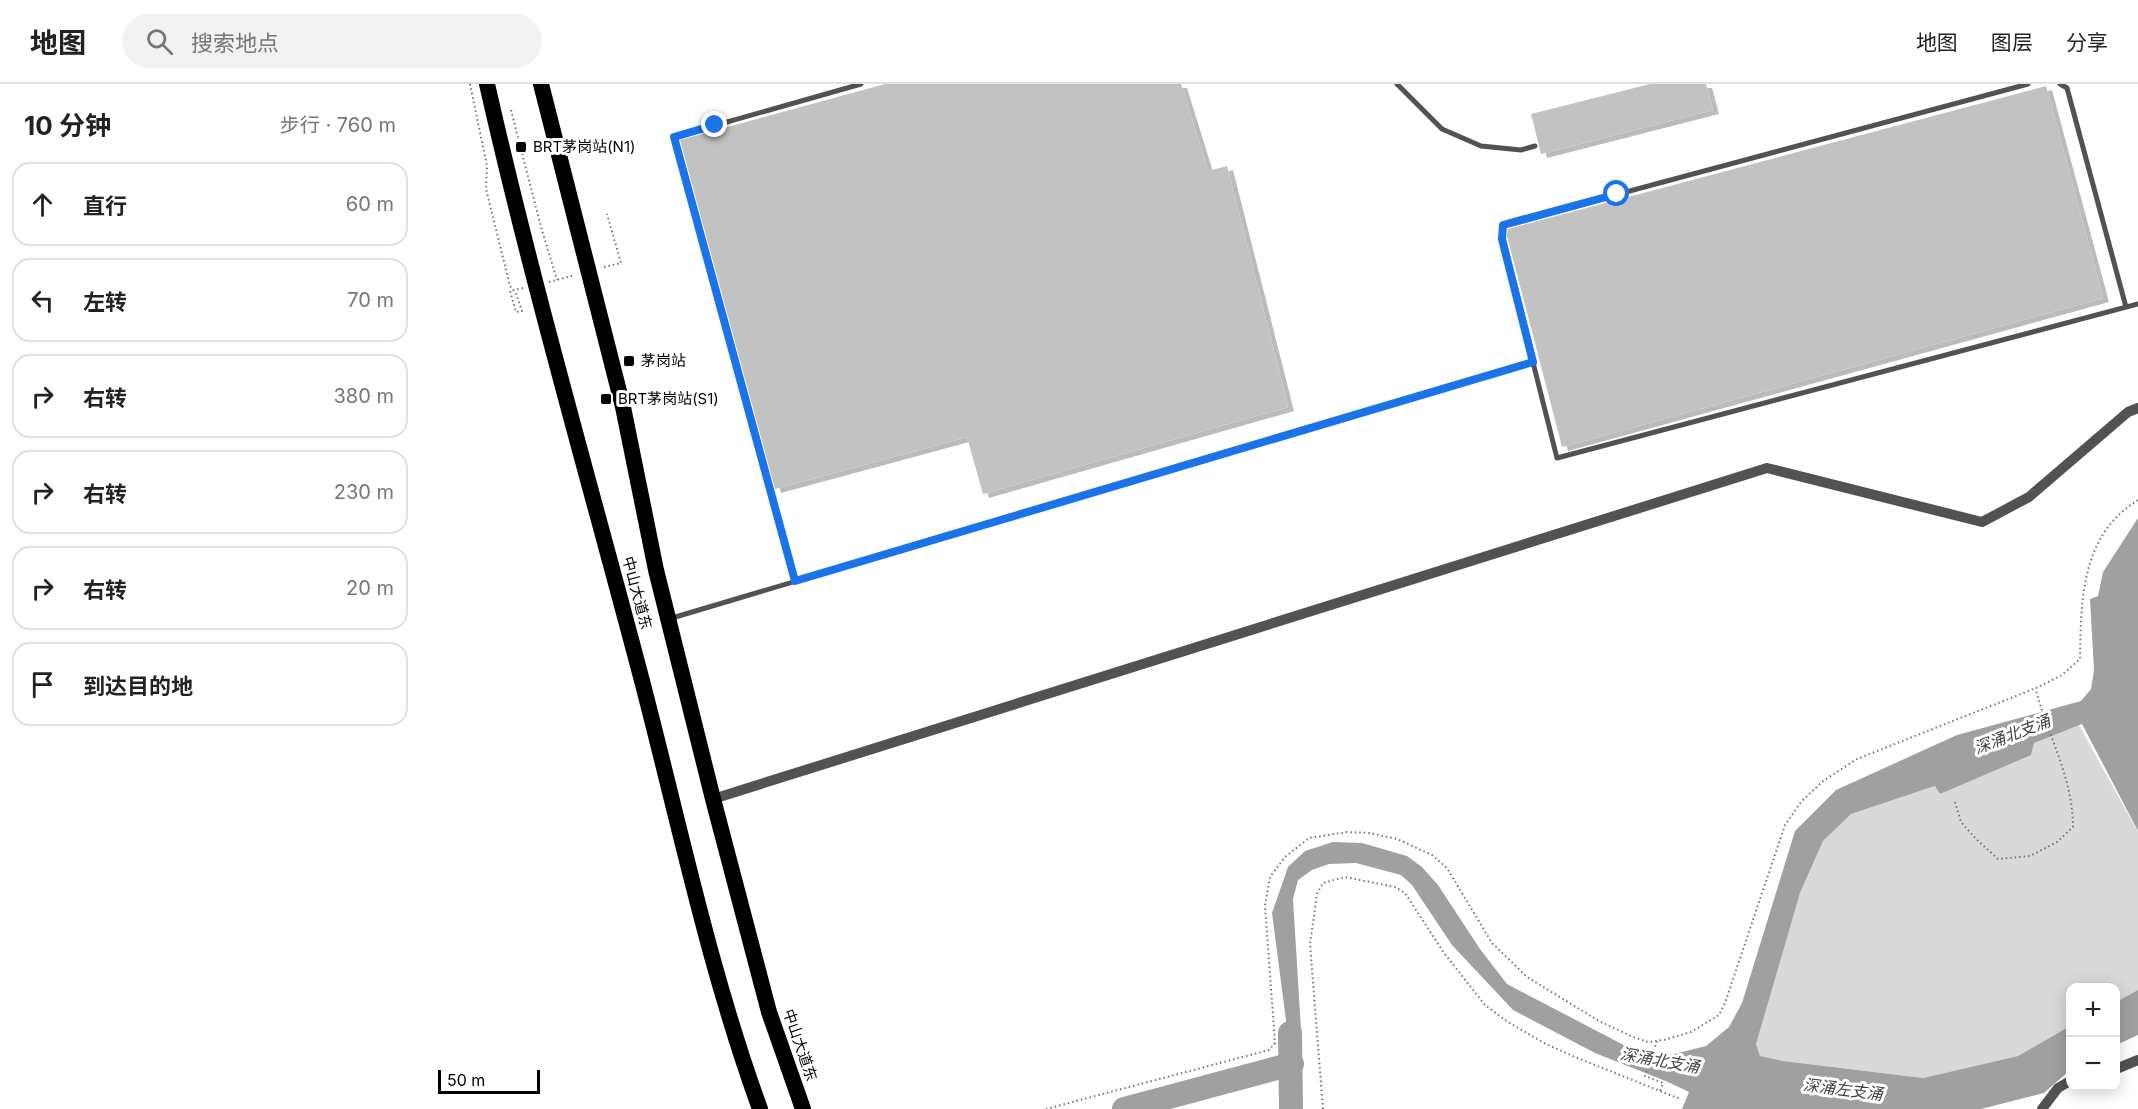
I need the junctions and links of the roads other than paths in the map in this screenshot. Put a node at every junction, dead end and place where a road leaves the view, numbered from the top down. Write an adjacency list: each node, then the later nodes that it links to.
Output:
1 (487, 84): 18 (highway, 中山大道东)
2 (542, 84): 13 (highway, 中山大道东)
3 (861, 84): 12 (lane)
4 (1397, 84): 7 (lane)
5 (2028, 84): 10 (lane)
6 (2060, 84): 9 (lane)
7 (1535, 146)
8 (2138, 304): 9 (lane)
9 (2126, 307): 10 (lane)
10 (1533, 362): 12 (lane)
11 (2138, 408): 14 (street)
12 (795, 581): 13 (lane)
13 (668, 619): 14 (highway, 中山大道东)
14 (713, 799): 19 (highway, 中山大道东)
15 (2138, 1060): 16 (street)
16 (2120, 1067)
17 (2066, 1083): 20 (street)
18 (760, 1109)
19 (803, 1109)
20 (2042, 1109)

